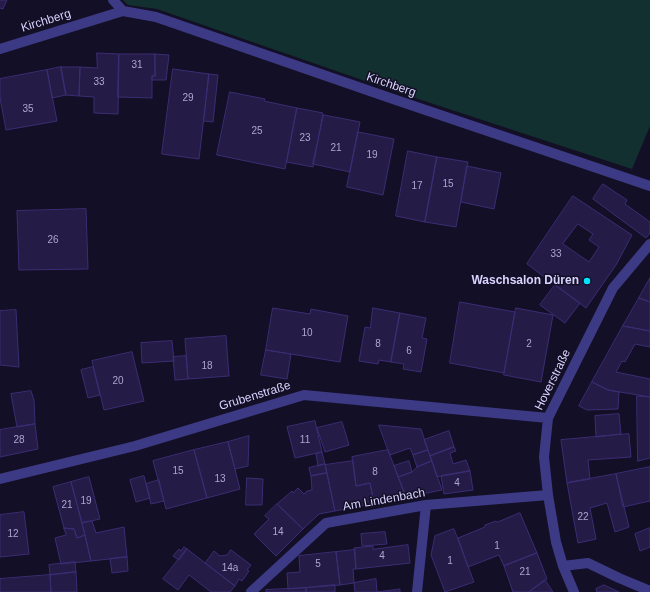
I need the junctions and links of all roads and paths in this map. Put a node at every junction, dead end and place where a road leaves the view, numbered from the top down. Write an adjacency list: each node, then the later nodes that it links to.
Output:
1 (113, 0): 2 (street)
2 (123, 11): 3 (street, Kirchberg); 4 (street, Kirchberg)
3 (0, 49)
4 (650, 186)
5 (650, 244): 6 (street, Hoverstraße)
6 (548, 418): 7 (street, Grubenstraße); 8 (street, Hoverstraße)
7 (0, 479)
8 (548, 495): 9 (street, Am Lindenbach); 10 (street, Hoverstraße)
9 (426, 505): 12 (street, Am Lindenbach); 13 (street)
10 (563, 566): 11 (street); 14 (street, Hoverstraße)
11 (650, 591)
12 (251, 592)
13 (417, 592)
14 (574, 592)

